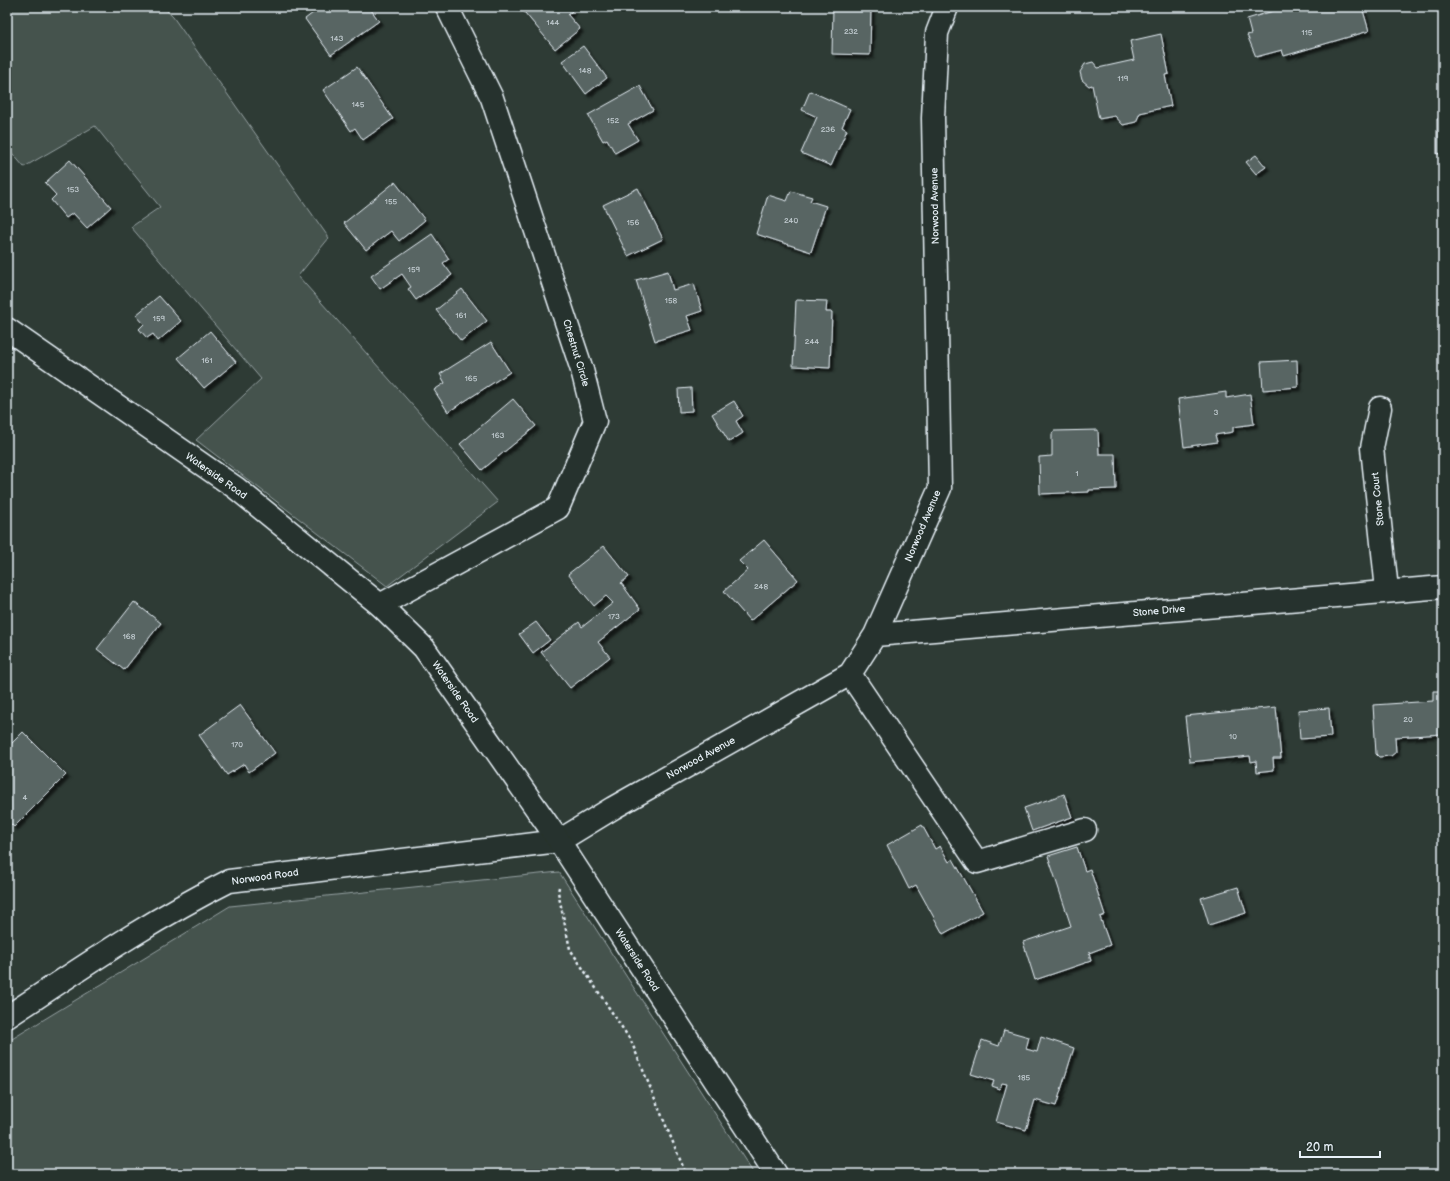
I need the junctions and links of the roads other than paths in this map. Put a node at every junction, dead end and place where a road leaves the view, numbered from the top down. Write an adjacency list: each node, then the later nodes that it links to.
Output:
1 (447, 7): 7 (street, Chestnut Circle)
2 (947, 7): 8 (street, Norwood Avenue)
3 (7, 329): 7 (street, Waterside Road)
4 (1380, 408): 6 (street, Stone Court)
5 (1443, 587): 6 (street, Stone Drive)
6 (1387, 590): 8 (street, Stone Drive)
7 (380, 605): 11 (street, Waterside Road)
8 (875, 635): 9 (street, Norwood Avenue)
9 (850, 674): 10 (street); 11 (street, Norwood Avenue)
10 (1086, 830)
11 (559, 841): 12 (street, Norwood Road); 13 (street, Waterside Road)
12 (7, 1017)
13 (776, 1174)

